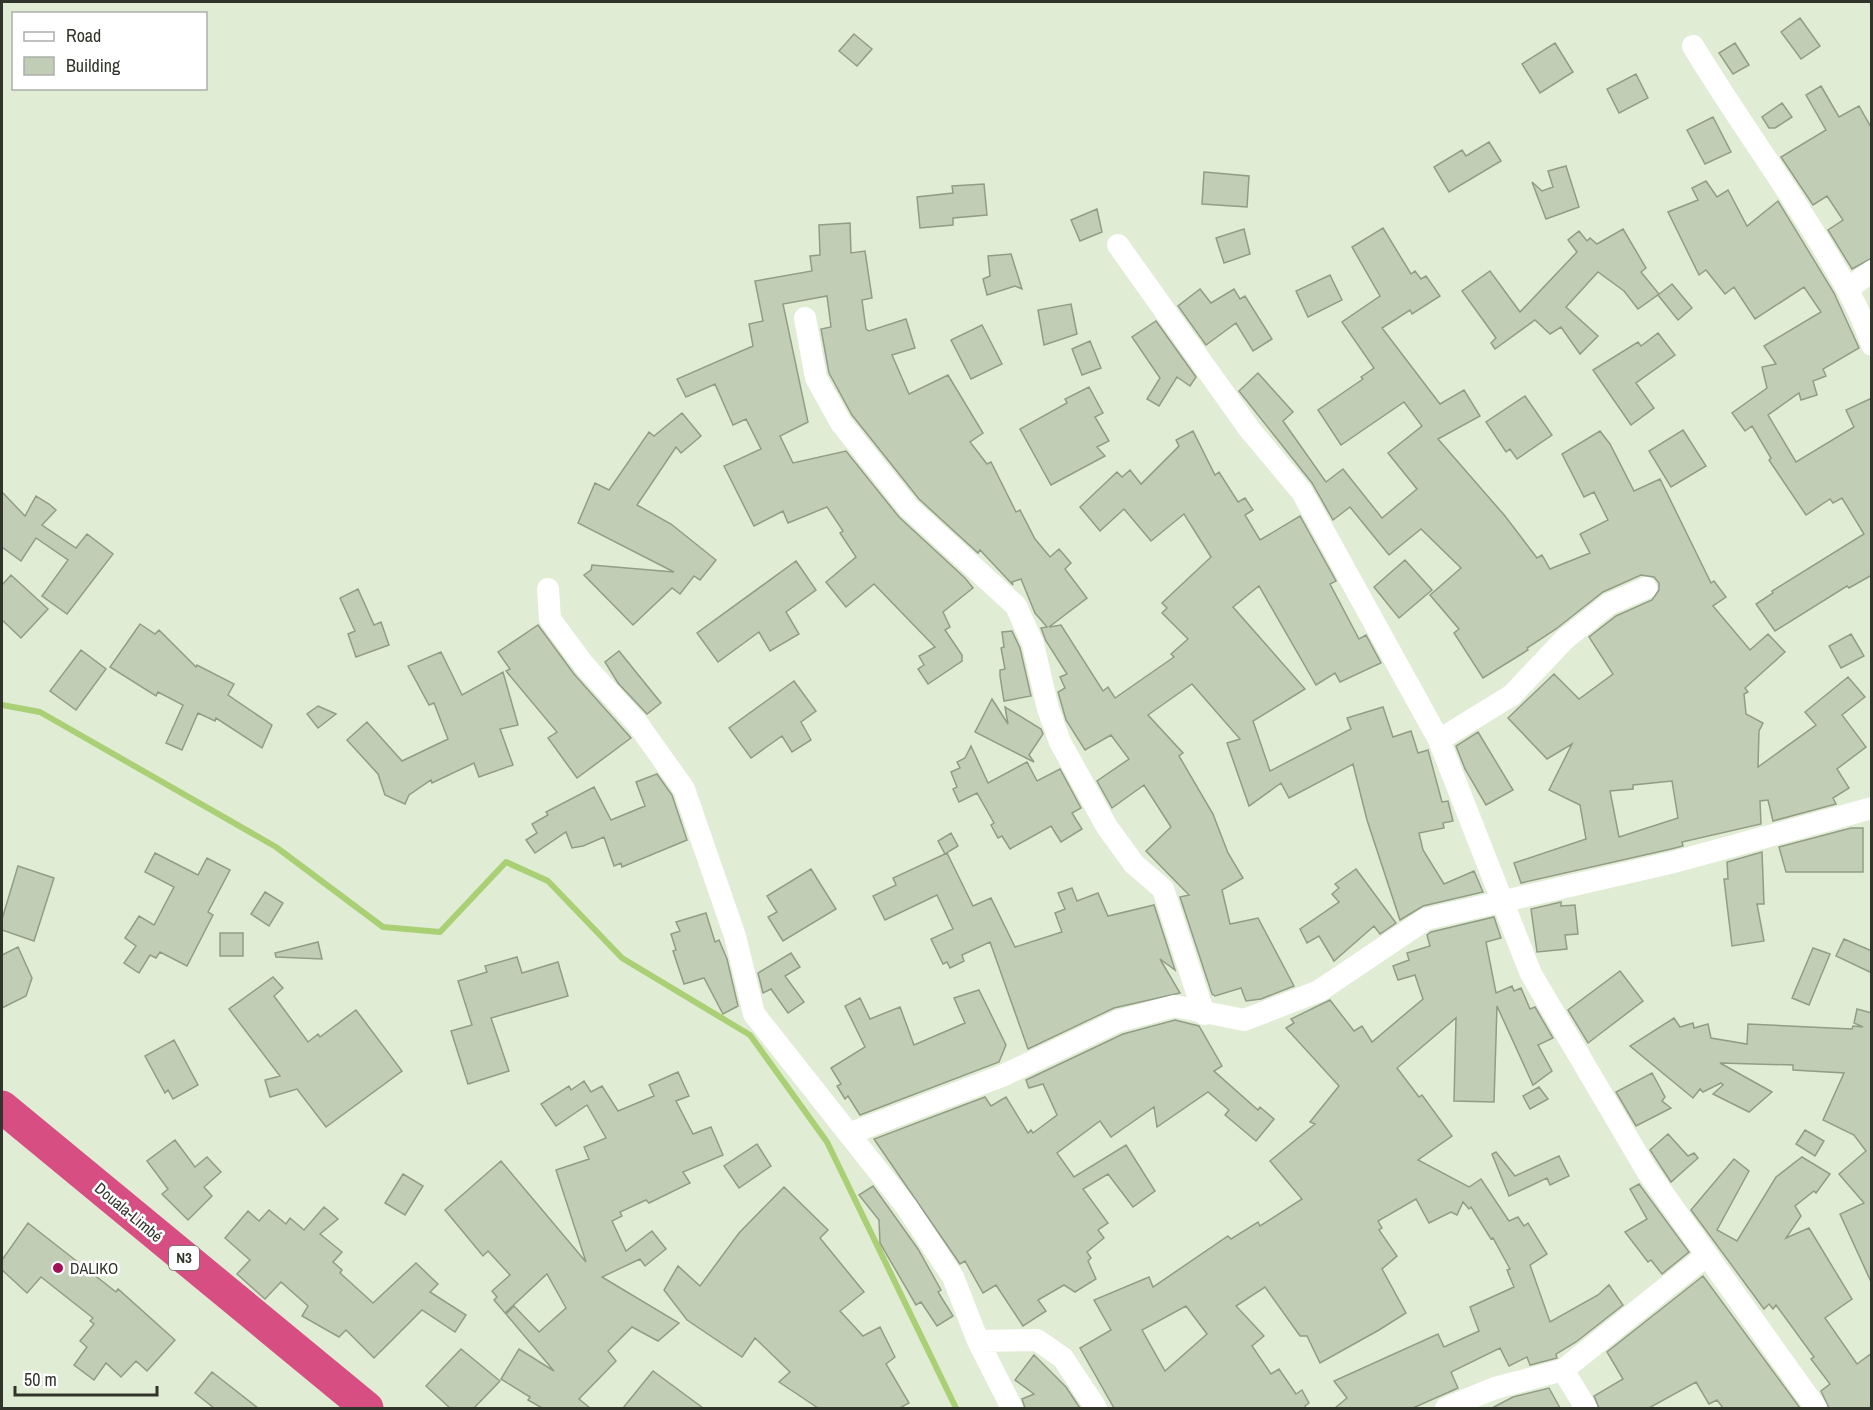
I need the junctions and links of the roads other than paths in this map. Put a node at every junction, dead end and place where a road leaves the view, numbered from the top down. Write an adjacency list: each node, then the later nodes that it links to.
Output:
1 (1693, 46): 4 (street)
2 (1118, 245): 9 (street)
3 (1872, 271): 4 (street)
4 (1849, 288): 6 (street)
5 (805, 318): 12 (street)
6 (1872, 345)
7 (1646, 588): 9 (street)
8 (548, 589): 14 (street)
9 (1439, 740): 11 (street)
10 (1872, 808): 11 (street)
11 (1504, 901): 12 (street); 15 (street)
12 (1204, 1014): 14 (street)
13 (2, 1107): 18 (highway, Douala-Limbé / N3)
14 (851, 1133): 16 (street)
15 (1707, 1255): 17 (street); 23 (street)
16 (978, 1341): 19 (street); 20 (street)
17 (1563, 1370): 21 (street); 22 (street)
18 (367, 1408)
19 (1012, 1408)
20 (1096, 1408)
21 (1446, 1408)
22 (1586, 1408)
23 (1816, 1408)

